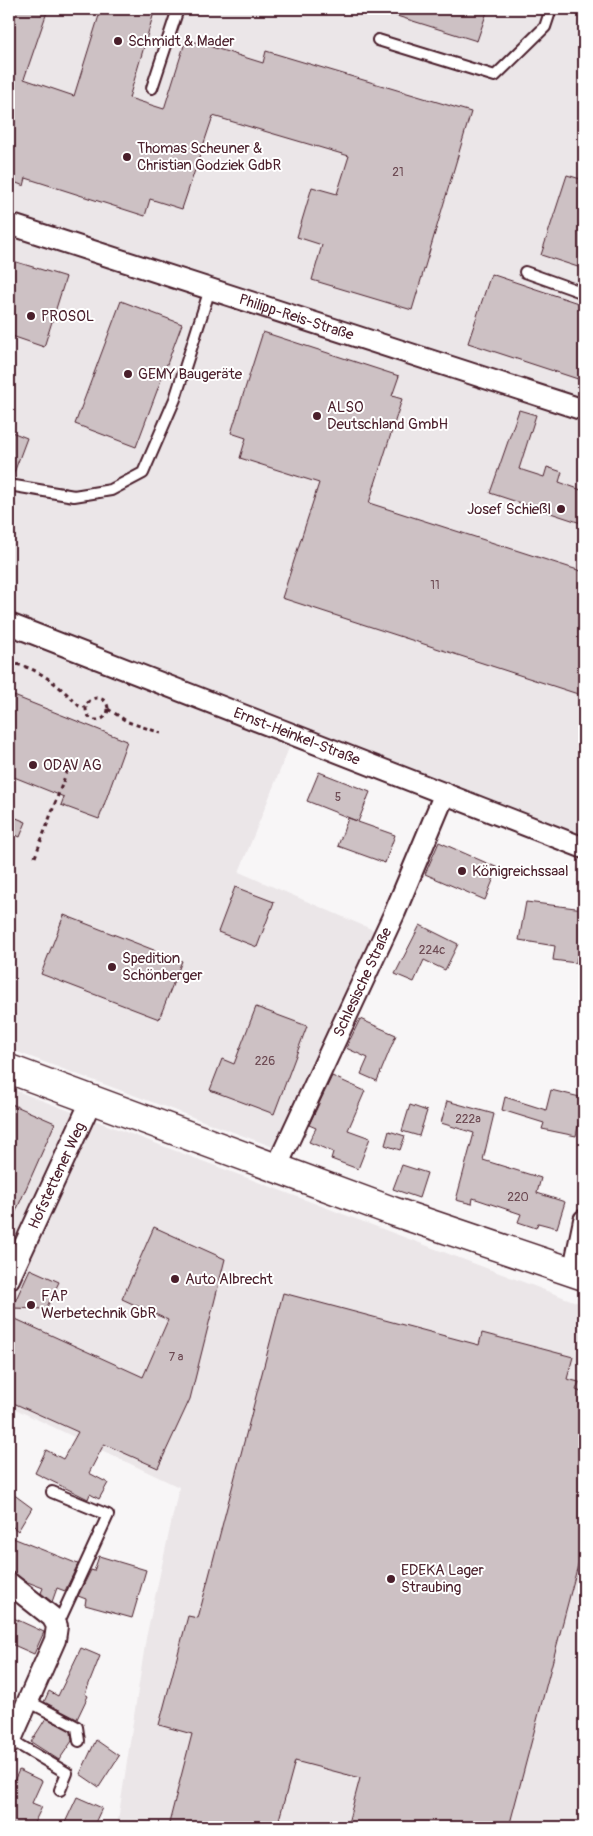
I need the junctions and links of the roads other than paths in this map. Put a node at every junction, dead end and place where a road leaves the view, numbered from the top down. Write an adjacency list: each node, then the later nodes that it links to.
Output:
1 (178, 9): 4 (lane)
2 (551, 9): 3 (lane)
3 (378, 40)
4 (152, 88)
5 (9, 224): 7 (street, Philipp-Reis-Straße)
6 (525, 272): 8 (lane)
7 (210, 289): 9 (street, Philipp-Reis-Straße); 10 (lane)
8 (584, 293)
9 (584, 410)
10 (9, 485)
11 (9, 624): 12 (street, Ernst-Heinkel-Straße)
12 (445, 794): 13 (street, Ernst-Heinkel-Straße); 16 (street, Schlesische Straße)
13 (584, 848)
14 (9, 1069): 15 (street)
15 (92, 1099): 16 (street); 19 (street, Hofstettener Weg)
16 (276, 1168): 18 (street)
17 (584, 1220): 18 (street)
18 (579, 1275)
19 (9, 1279)
20 (52, 1492): 22 (lane)
21 (9, 1584): 22 (street)
22 (57, 1626): 23 (street)
23 (28, 1701): 24 (lane); 25 (street)
24 (79, 1741)
25 (10, 1742): 26 (lane)
26 (60, 1790)

